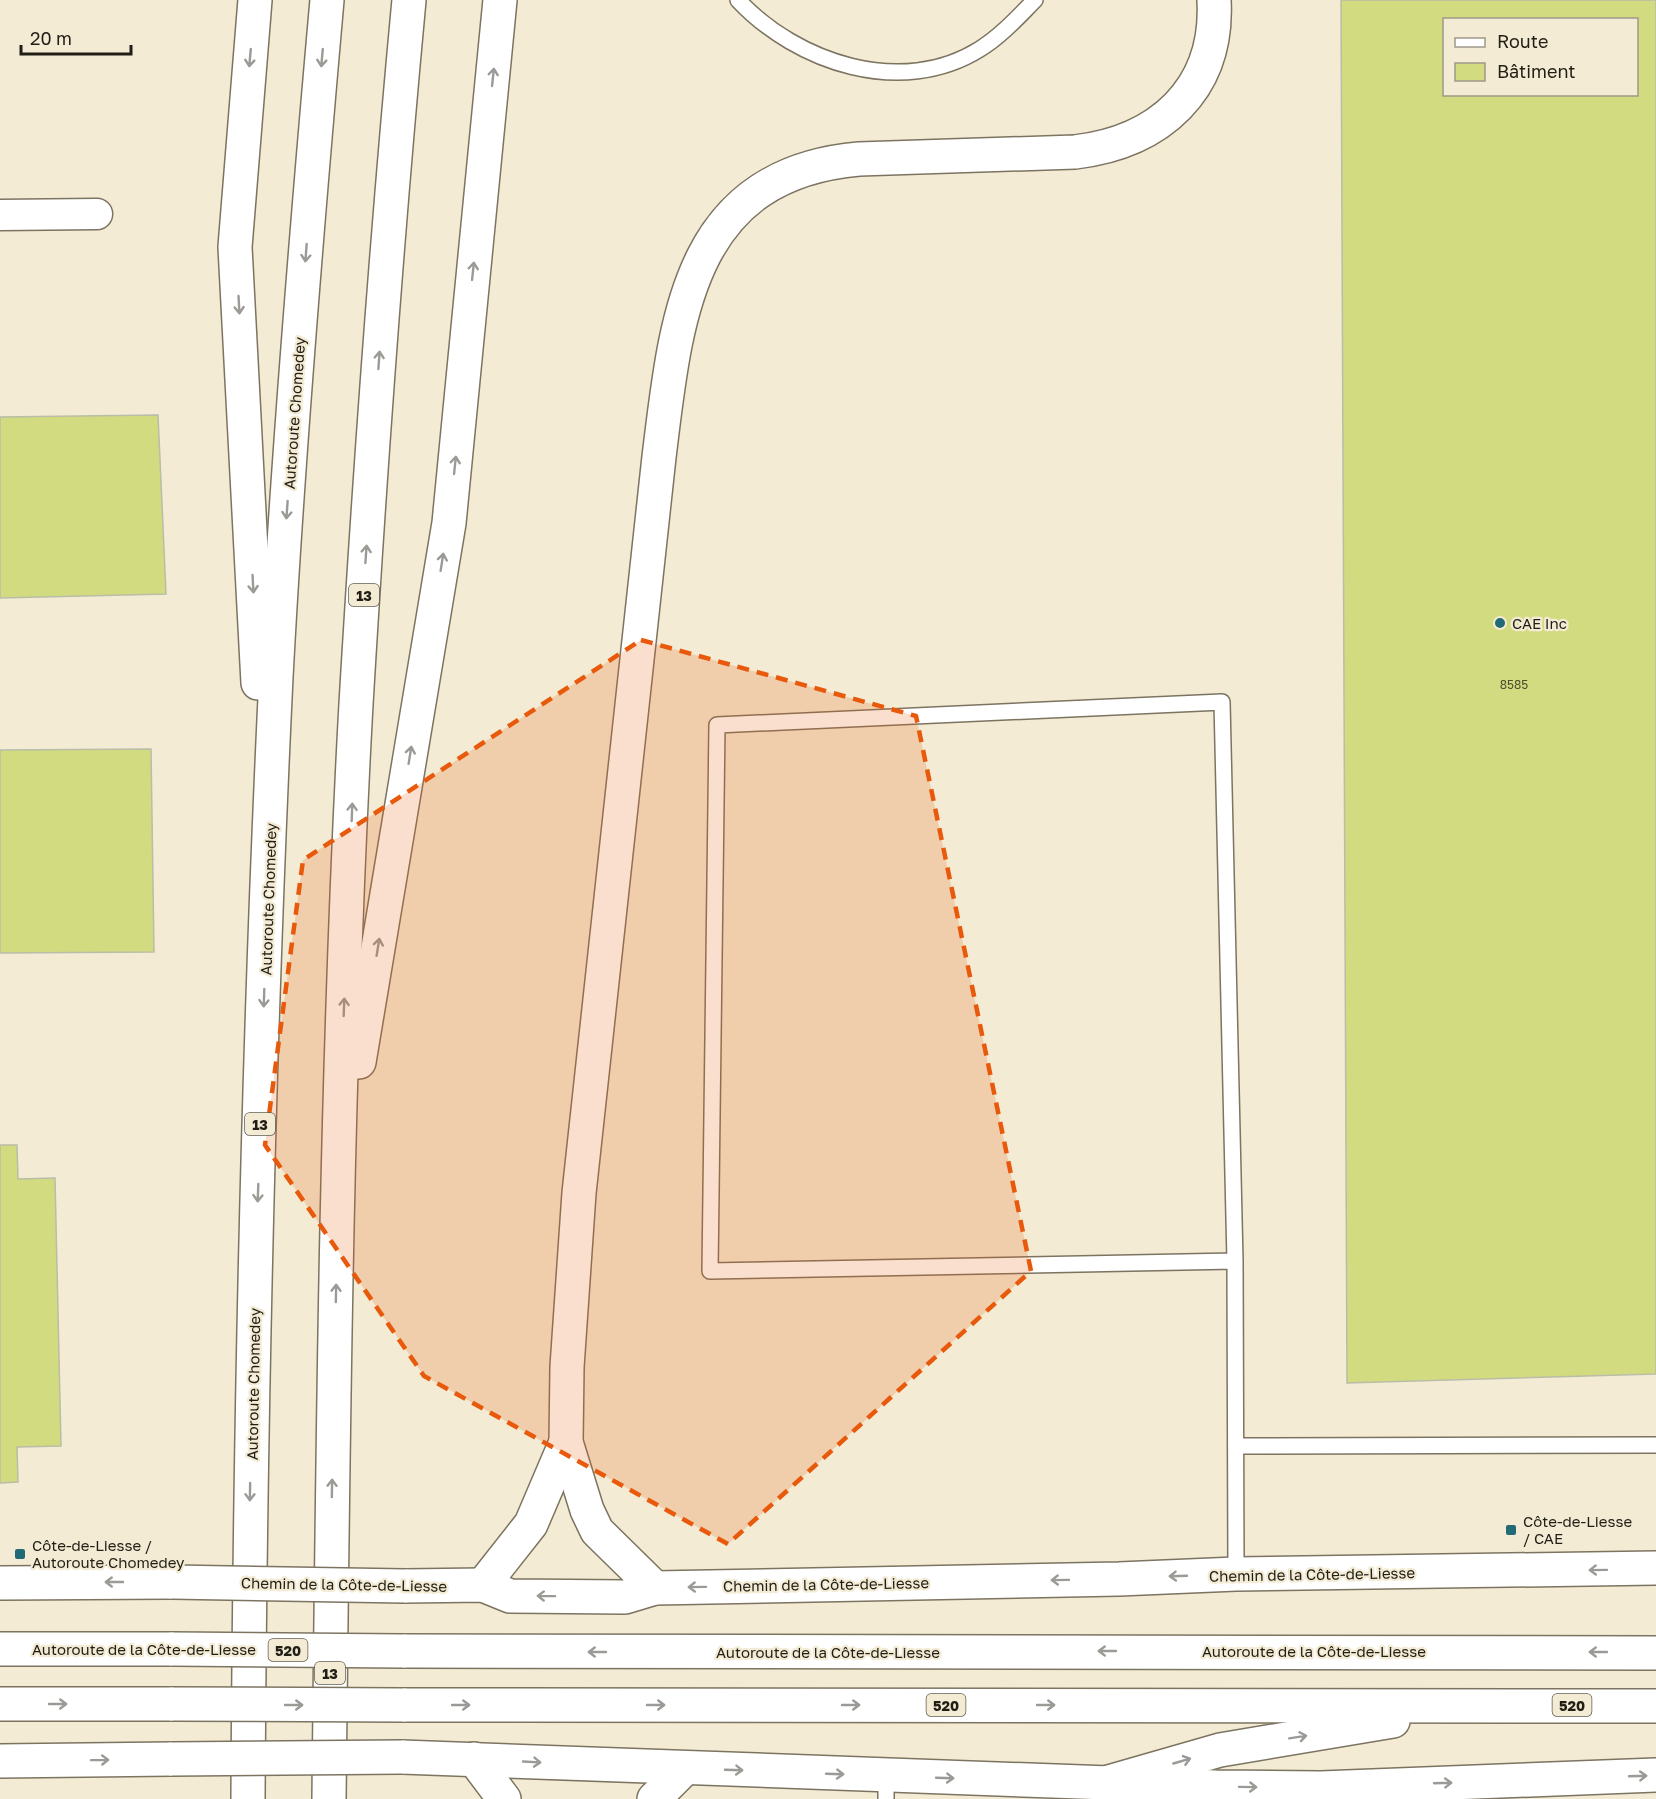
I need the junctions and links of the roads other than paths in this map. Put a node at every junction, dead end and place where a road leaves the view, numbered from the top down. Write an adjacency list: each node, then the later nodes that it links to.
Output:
1 (255, 0): 10 (main road, one-way to 10)
2 (327, 0): 10 (main road, Autoroute Chomedey / 13, one-way to 10)
3 (409, 0): 11 (main road, 13, one-way to 3)
4 (500, 0): 11 (main road, one-way to 4)
5 (738, 0): 6 (lane)
6 (1035, 0)
7 (1214, 0): 13 (main road)
8 (97, 214): 9 (street)
9 (0, 215)
10 (268, 876): 33 (main road, Autoroute Chomedey / 13, one-way to 33)
11 (338, 1191): 34 (main road, 13, one-way to 11)
12 (1235, 1261): 12 (lane); 15 (lane)
13 (566, 1442): 19 (main road); 20 (main road)
14 (1656, 1445): 15 (lane)
15 (1236, 1446): 17 (lane)
16 (1656, 1568): 17 (main road, Chemin de la Côte-de-Liesse, one-way to 17)
17 (1236, 1574): 20 (main road, Chemin de la Côte-de-Liesse, one-way to 20)
18 (0, 1583): 19 (main road, Chemin de la Côte-de-Liesse, one-way to 18, bridge)
19 (483, 1585): 20 (main road, Chemin de la Côte-de-Liesse, one-way to 19)
20 (655, 1588)
21 (0, 1649): 22 (main road, Autoroute de la Côte-de-Liesse / 520, one-way to 21, bridge)
22 (1656, 1653)
23 (0, 1704): 24 (main road, 520, one-way to 24, bridge)
24 (1489, 1705): 25 (main road, 520); 30 (main road, one-way to 24)
25 (1656, 1706)
26 (474, 1759): 27 (main road, one-way to 26, bridge); 28 (main road, one-way to 28); 35 (main road)
27 (0, 1761)
28 (685, 1768): 31 (main road, one-way to 31); 36 (main road)
29 (1656, 1775): 32 (main road, one-way to 29)
30 (1106, 1783): 31 (main road, one-way to 30); 32 (main road)
31 (886, 1788)
32 (1216, 1793)
33 (248, 1799)
34 (328, 1799)
35 (504, 1799)
36 (654, 1799)

